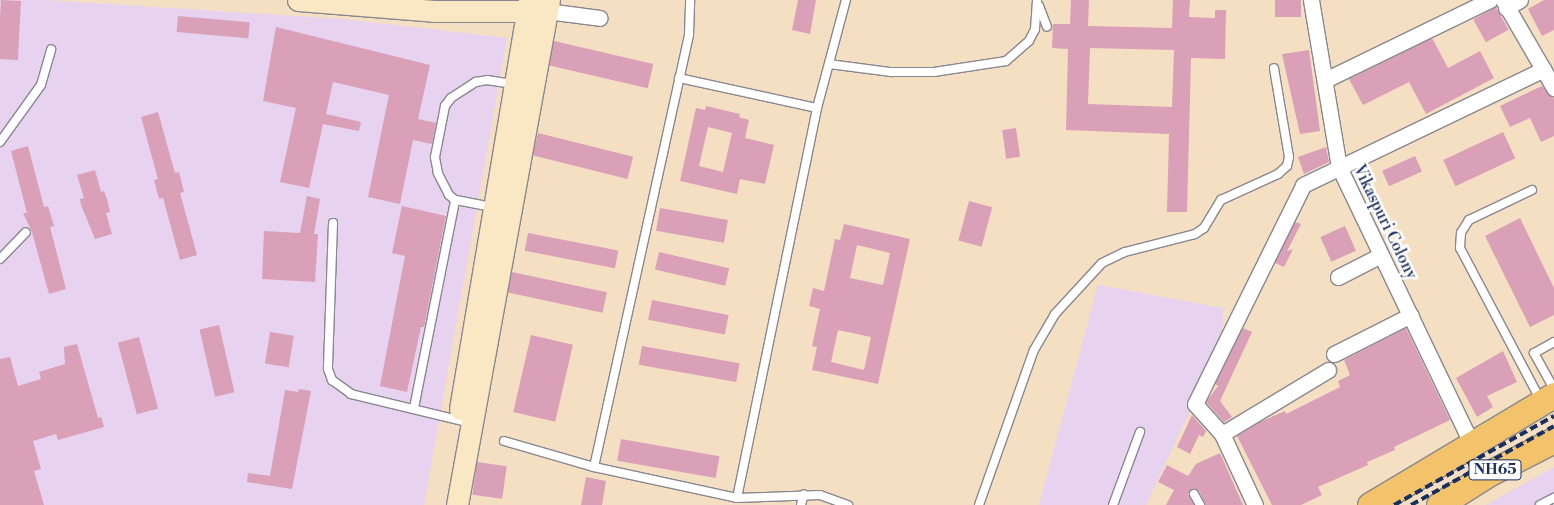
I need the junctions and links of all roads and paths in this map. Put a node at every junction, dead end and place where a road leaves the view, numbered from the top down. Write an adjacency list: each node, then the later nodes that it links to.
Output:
1 (298, 0): 7 (main road)
2 (690, 0): 18 (lane)
3 (846, 0): 15 (lane)
4 (1311, 0): 19 (street, Vikaspuri Colony)
5 (1490, 0): 19 (street)
6 (1520, 0): 9 (street)
7 (341, 2): 10 (main road)
8 (1039, 2): 13 (lane); 15 (lane)
9 (1505, 4): 17 (street)
10 (435, 6): 11 (main road)
11 (538, 6): 12 (street); 20 (main road); 39 (main road)
12 (600, 18)
13 (1047, 27)
14 (51, 49): 23 (lane)
15 (829, 64): 22 (lane)
16 (1274, 68): 55 (lane)
17 (1544, 69): 21 (street); 24 (street)
18 (679, 78): 22 (lane); 45 (lane)
19 (1325, 80): 24 (street, Vikaspuri Colony)
20 (515, 84): 26 (lane); 27 (main road)
21 (1554, 88)
22 (817, 108): 49 (lane)
23 (0, 142)
24 (1339, 167): 30 (street, Vikaspuri Colony); 41 (street)
25 (1532, 190): 37 (lane)
26 (456, 200): 27 (lane); 38 (lane)
27 (494, 207): 39 (main road)
28 (333, 223): 38 (lane)
29 (26, 232): 31 (lane)
30 (1382, 255): 32 (street); 33 (street, Vikaspuri Colony)
31 (0, 259)
32 (1338, 277)
33 (1411, 315): 35 (street); 44 (street, Vikaspuri Colony)
34 (1554, 342): 37 (lane)
35 (1334, 354)
36 (1328, 370): 41 (street)
37 (1550, 396): 44 (highway, NH65)
38 (414, 408): 39 (lane)
39 (465, 421): 51 (main road); 52 (main road)
40 (1140, 432): 56 (lane)
41 (1222, 434): 58 (street)
42 (1554, 440): 60 (highway, NH65)
43 (504, 441): 45 (lane)
44 (1472, 445): 48 (highway, NH65)
45 (594, 467): 49 (lane)
46 (804, 494): 49 (lane); 53 (lane); 54 (lane)
47 (1194, 494): 57 (lane)
48 (1405, 497): 59 (highway, NH65)
49 (737, 498)
50 (1554, 498): 61 (lane)
51 (443, 505)
52 (457, 505)
53 (801, 505)
54 (848, 505)
55 (979, 505)
56 (1113, 505)
57 (1200, 505)
58 (1255, 505)
59 (1370, 505)
60 (1440, 505)
61 (1540, 505)

